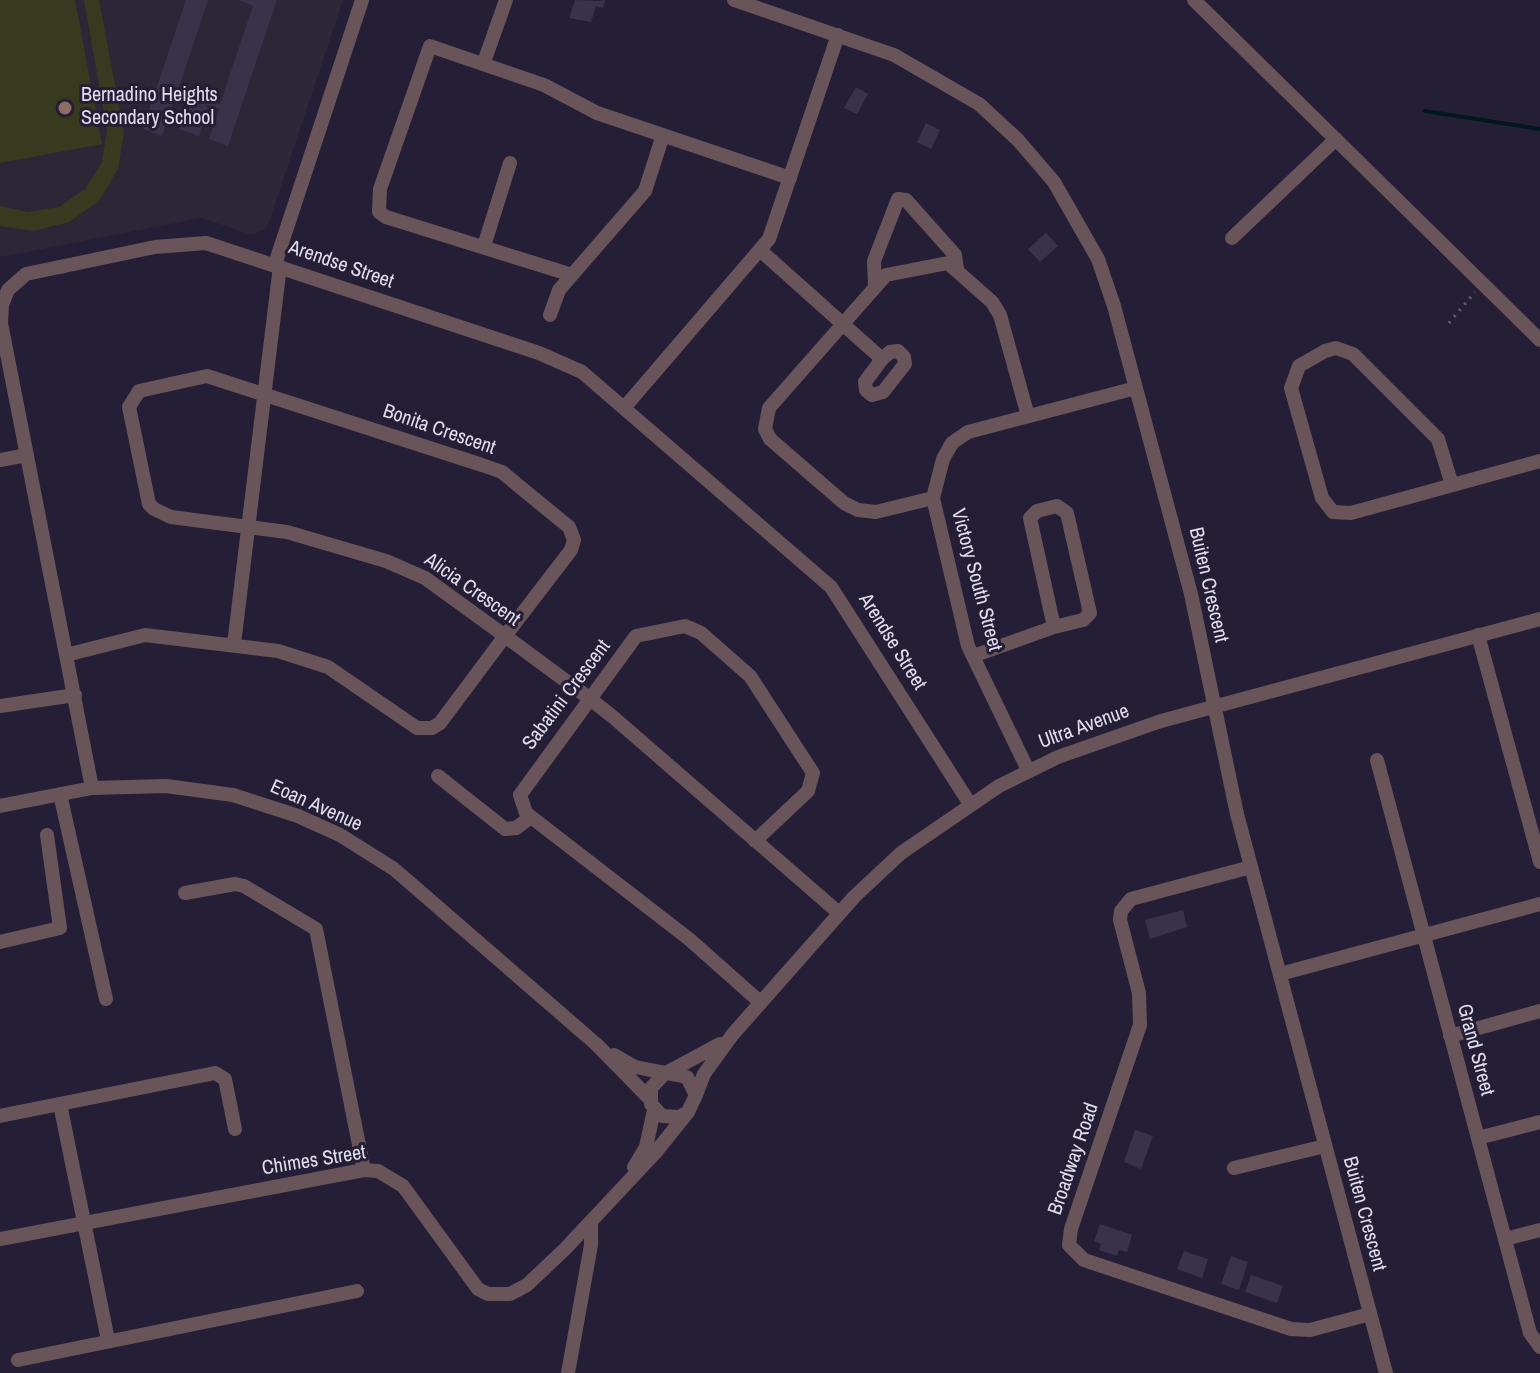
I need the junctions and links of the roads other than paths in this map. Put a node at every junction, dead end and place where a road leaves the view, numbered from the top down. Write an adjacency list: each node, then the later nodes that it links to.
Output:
1 (362, 0): 14 (street)
2 (506, 0): 6 (street)
3 (734, 0): 5 (street, Buiten Crescent)
4 (1194, 0): 8 (street)
5 (838, 35): 10 (street); 22 (street, Buiten Crescent)
6 (484, 62): 7 (street); 12 (street)
7 (663, 135): 10 (street); 16 (street)
8 (1336, 139): 11 (street); 20 (street)
9 (510, 163): 12 (street)
10 (790, 178): 13 (street)
11 (1232, 238)
12 (484, 246): 16 (street)
13 (761, 251): 19 (street); 24 (street)
14 (277, 265): 23 (street); 24 (street, Arendse Street); 26 (street, Arendse Street)
15 (957, 269): 17 (street); 17 (street); 25 (street)
16 (572, 275): 18 (street)
17 (875, 287): 19 (street)
18 (550, 315)
19 (843, 324): 21 (street); 30 (street)
20 (1540, 340)
21 (882, 359)
22 (1136, 388): 25 (street, Victory South Street); 42 (street, Buiten Crescent)
23 (265, 393): 31 (street); 31 (street, Alicia Crescent); 35 (street, Bonita Crescent)
24 (624, 408): 48 (street, Arendse Street)
25 (1028, 416): 30 (street, Victory South Street)
26 (27, 455): 27 (street); 37 (street, Arendse Street)
27 (0, 460)
28 (1540, 461): 29 (street)
29 (1452, 485): 29 (street)
30 (933, 498): 38 (street, Victory South Street)
31 (248, 527): 35 (street, Alicia Crescent); 36 (street)
32 (1540, 619): 34 (street, Ultra Avenue)
33 (1054, 627): 33 (street); 38 (street)
34 (1478, 635): 42 (street, Ultra Avenue); 53 (street)
35 (505, 636): 36 (street, Bonita Crescent); 40 (street, Alicia Crescent)
36 (234, 644): 37 (street, Bonita Crescent)
37 (66, 655): 39 (street, Arendse Street)
38 (973, 656): 44 (street, Victory South Street)
39 (75, 695): 41 (street); 46 (street, Arendse Street)
40 (589, 698): 50 (street, Sabatini Crescent); 52 (street, Alicia Crescent); 52 (street, Sabatini Crescent)
41 (0, 706)
42 (1214, 706): 44 (street, Ultra Avenue); 54 (street, Buiten Crescent)
43 (1377, 760): 58 (street, Grand Street)
44 (1028, 770): 48 (street, Ultra Avenue)
45 (438, 776): 50 (street)
46 (92, 788): 47 (street, Eoan Avenue); 66 (street, Eoan Avenue)
47 (60, 794): 49 (street, Eoan Avenue); 61 (street)
48 (970, 804): 57 (street, Ultra Avenue)
49 (0, 806)
50 (531, 817): 62 (street)
51 (47, 835): 59 (street)
52 (755, 841): 57 (street, Alicia Crescent)
53 (1540, 862)
54 (1251, 867): 60 (street, Buiten Crescent); 86 (street, Broadway Road)
55 (185, 893): 78 (street)
56 (1540, 904): 58 (street)
57 (839, 913): 62 (street, Ultra Avenue)
58 (1423, 936): 60 (street); 65 (street, Grand Street)
59 (0, 942)
60 (1280, 974): 76 (street, Buiten Crescent)
61 (106, 999)
62 (760, 1002): 64 (street, Ultra Avenue)
63 (1540, 1011): 65 (street)
64 (733, 1034): 67 (street, Ultra Avenue); 68 (street, Ultra Avenue)
65 (1450, 1036): 75 (street, Grand Street)
66 (596, 1044): 67 (street, Eoan Avenue); 70 (street, Eoan Avenue)
67 (667, 1073): 68 (street); 70 (street)
68 (696, 1095): 71 (street)
69 (60, 1104): 72 (street); 74 (street); 81 (street)
70 (652, 1104): 71 (street); 79 (street, Chimes Street)
71 (688, 1112): 79 (street, Chimes Street)
72 (0, 1116)
73 (1540, 1122): 75 (street)
74 (235, 1129)
75 (1478, 1138): 84 (street, Grand Street)
76 (1325, 1146): 77 (street); 86 (street, Buiten Crescent)
77 (1234, 1168)
78 (364, 1170): 80 (street, Chimes Street); 81 (street, Chimes Street)
79 (628, 1178): 80 (street, Chimes Street)
80 (591, 1222): 90 (street)
81 (86, 1223): 83 (street, Chimes Street); 87 (street)
82 (1540, 1230): 84 (street)
83 (0, 1239)
84 (1505, 1239): 88 (street, Grand Street)
85 (357, 1291): 87 (street)
86 (1370, 1314): 91 (street, Buiten Crescent)
87 (108, 1340): 89 (street)
88 (1540, 1347)
89 (18, 1360)
90 (568, 1373)
91 (1386, 1373)

